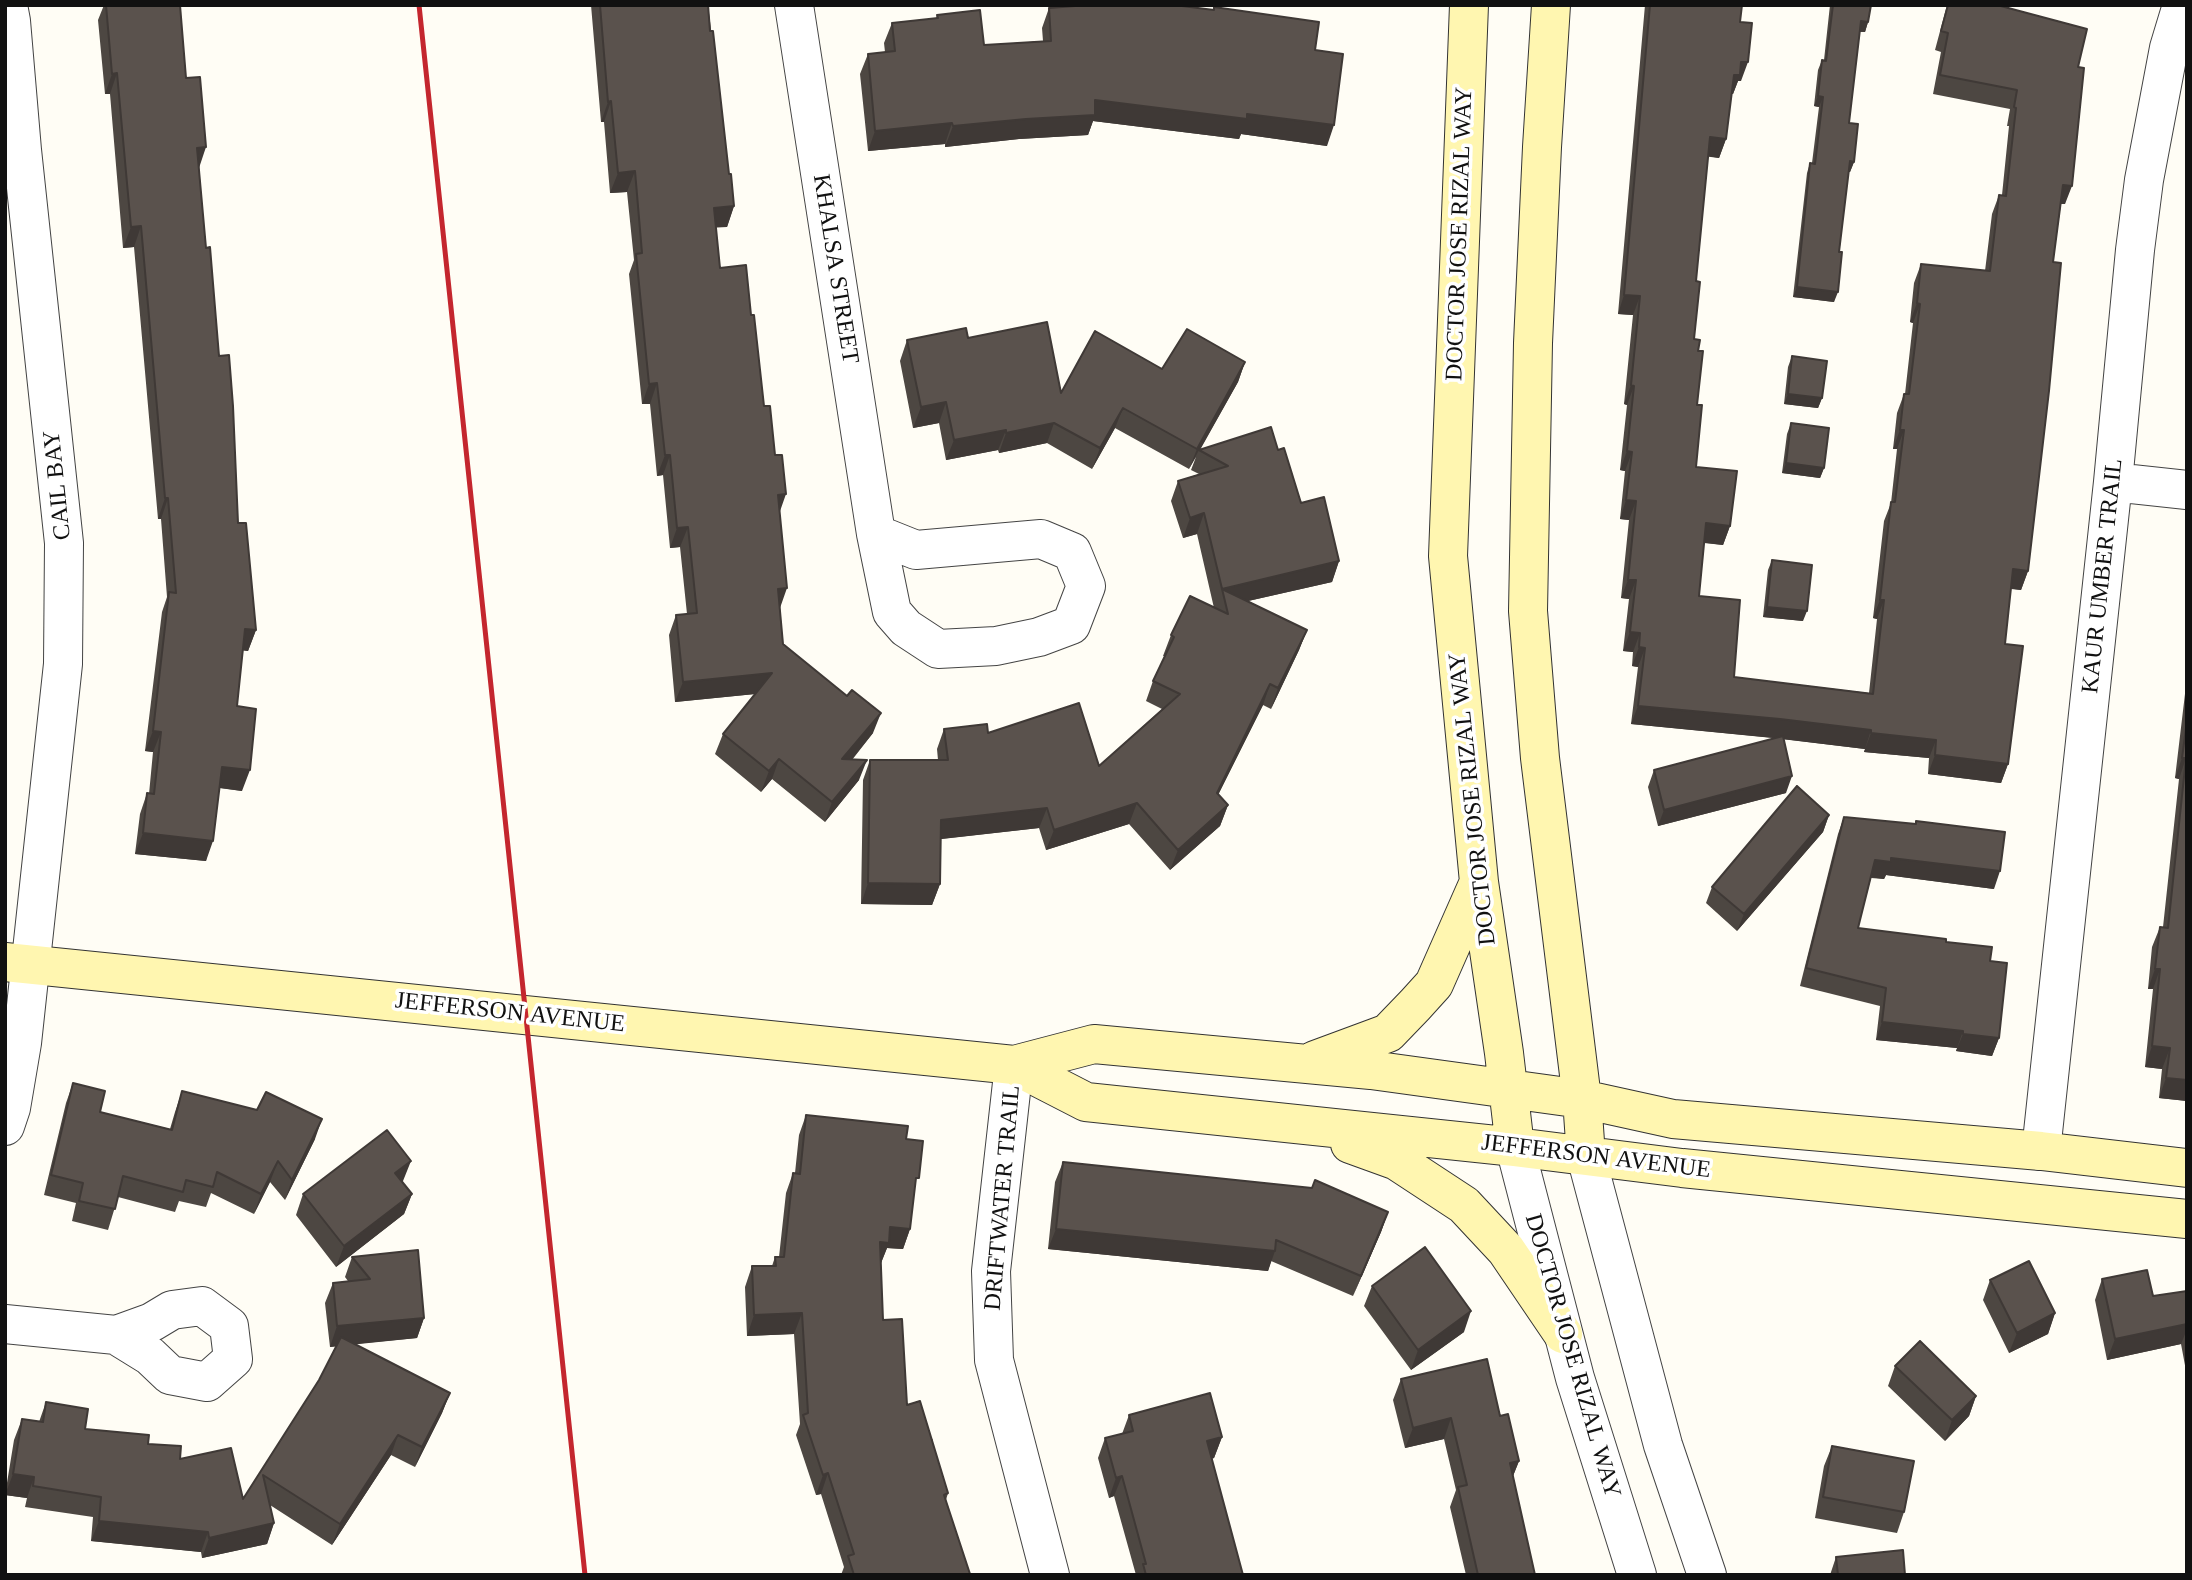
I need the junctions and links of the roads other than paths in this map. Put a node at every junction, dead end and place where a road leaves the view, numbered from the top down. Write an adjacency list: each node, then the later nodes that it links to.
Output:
1 (8, 5): 10 (street, CAIL BAY)
2 (794, 5): 8 (street, KHALSA STREET)
3 (1469, 5): 9 (street, DOCTOR JOSE RIZAL WAY)
4 (1551, 5): 14 (street)
5 (2182, 5): 6 (street, KAUR UMBER TRAIL)
6 (2113, 482): 7 (street); 18 (street, KAUR UMBER TRAIL)
7 (2187, 490)
8 (876, 534): 8 (street, KHALSA STREET)
9 (1479, 881): 12 (street); 13 (street, DOCTOR JOSE RIZAL WAY)
10 (18, 964): 11 (street, JEFFERSON AVENUE); 16 (street, CAIL BAY)
11 (1014, 1065): 12 (street, JEFFERSON AVENUE); 15 (street, JEFFERSON AVENUE); 25 (street, DRIFTWATER TRAIL)
12 (1304, 1065): 13 (street, JEFFERSON AVENUE)
13 (1508, 1088): 14 (street, JEFFERSON AVENUE); 17 (street, DOCTOR JOSE RIZAL WAY)
14 (1582, 1099): 18 (street, JEFFERSON AVENUE); 19 (street)
15 (1299, 1124): 17 (street, JEFFERSON AVENUE); 23 (street)
16 (5, 1126)
17 (1515, 1147): 19 (street, JEFFERSON AVENUE); 23 (street, DOCTOR JOSE RIZAL WAY)
18 (2041, 1151): 20 (street, JEFFERSON AVENUE)
19 (1586, 1156): 21 (street, JEFFERSON AVENUE); 27 (street)
20 (2187, 1168)
21 (2187, 1219)
22 (5, 1324): 24 (street)
23 (1563, 1334): 26 (street, DOCTOR JOSE RIZAL WAY)
24 (116, 1335)
25 (1050, 1575)
26 (1637, 1575)
27 (1707, 1575)

